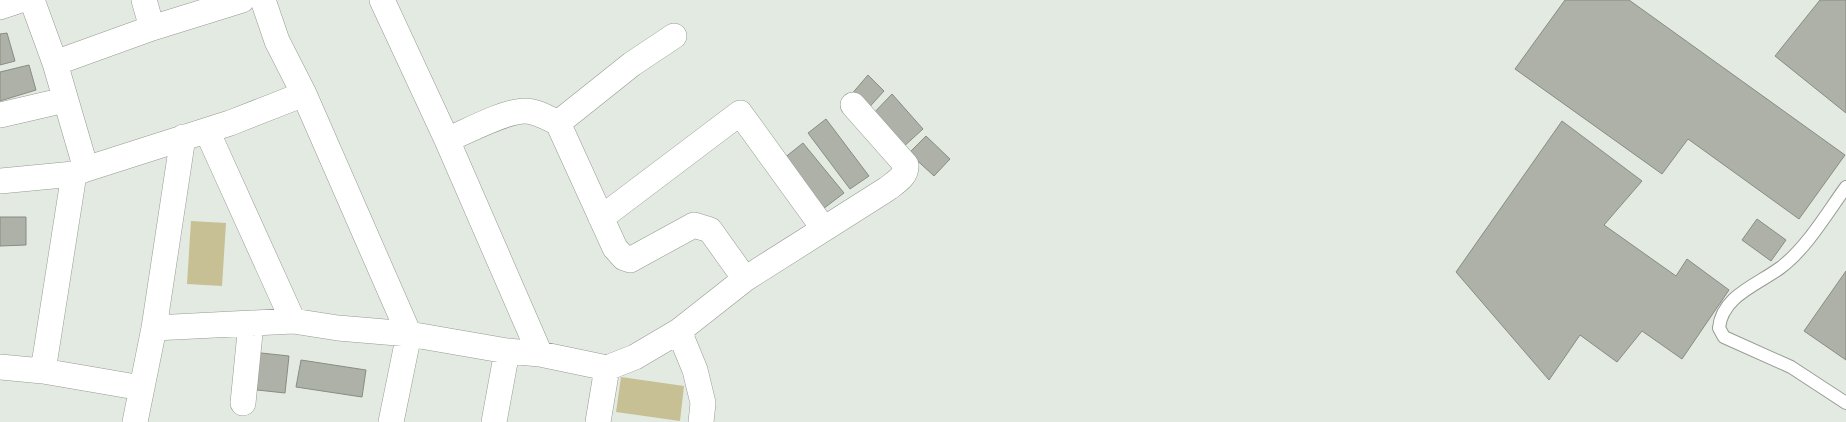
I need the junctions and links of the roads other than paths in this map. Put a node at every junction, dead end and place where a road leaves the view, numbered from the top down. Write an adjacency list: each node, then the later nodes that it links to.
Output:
1 (21, 0): 7 (street)
2 (32, 0): 10 (street)
3 (144, 0): 8 (street)
4 (242, 0): 8 (street)
5 (263, 0): 11 (street)
6 (382, 0): 18 (street)
7 (0, 7)
8 (152, 28): 10 (street)
9 (674, 36): 15 (street)
10 (56, 63): 12 (street)
11 (304, 94): 16 (street); 29 (street)
12 (65, 100): 14 (street); 19 (street)
13 (853, 105): 23 (street)
14 (0, 115)
15 (558, 123): 18 (street); 22 (street)
16 (207, 131): 17 (street); 25 (street)
17 (183, 137): 19 (street); 27 (street)
18 (447, 140): 31 (street)
19 (80, 172): 20 (street); 34 (street)
20 (0, 181)
21 (1846, 187): 37 (lane)
22 (601, 218): 23 (street); 24 (street)
23 (824, 229): 24 (street)
24 (745, 279): 28 (street)
25 (294, 321): 26 (street); 29 (street)
26 (251, 323): 27 (street); 36 (street)
27 (154, 328): 35 (street)
28 (679, 330): 33 (street); 42 (street)
29 (409, 334): 30 (street); 39 (street)
30 (507, 351): 31 (street); 40 (street)
31 (540, 354): 33 (street)
32 (0, 367): 34 (street)
33 (607, 368): 41 (street)
34 (42, 372): 35 (street)
35 (142, 388): 38 (street)
36 (242, 403)
37 (1846, 403)
38 (135, 422)
39 (391, 422)
40 (494, 422)
41 (598, 422)
42 (701, 422)

